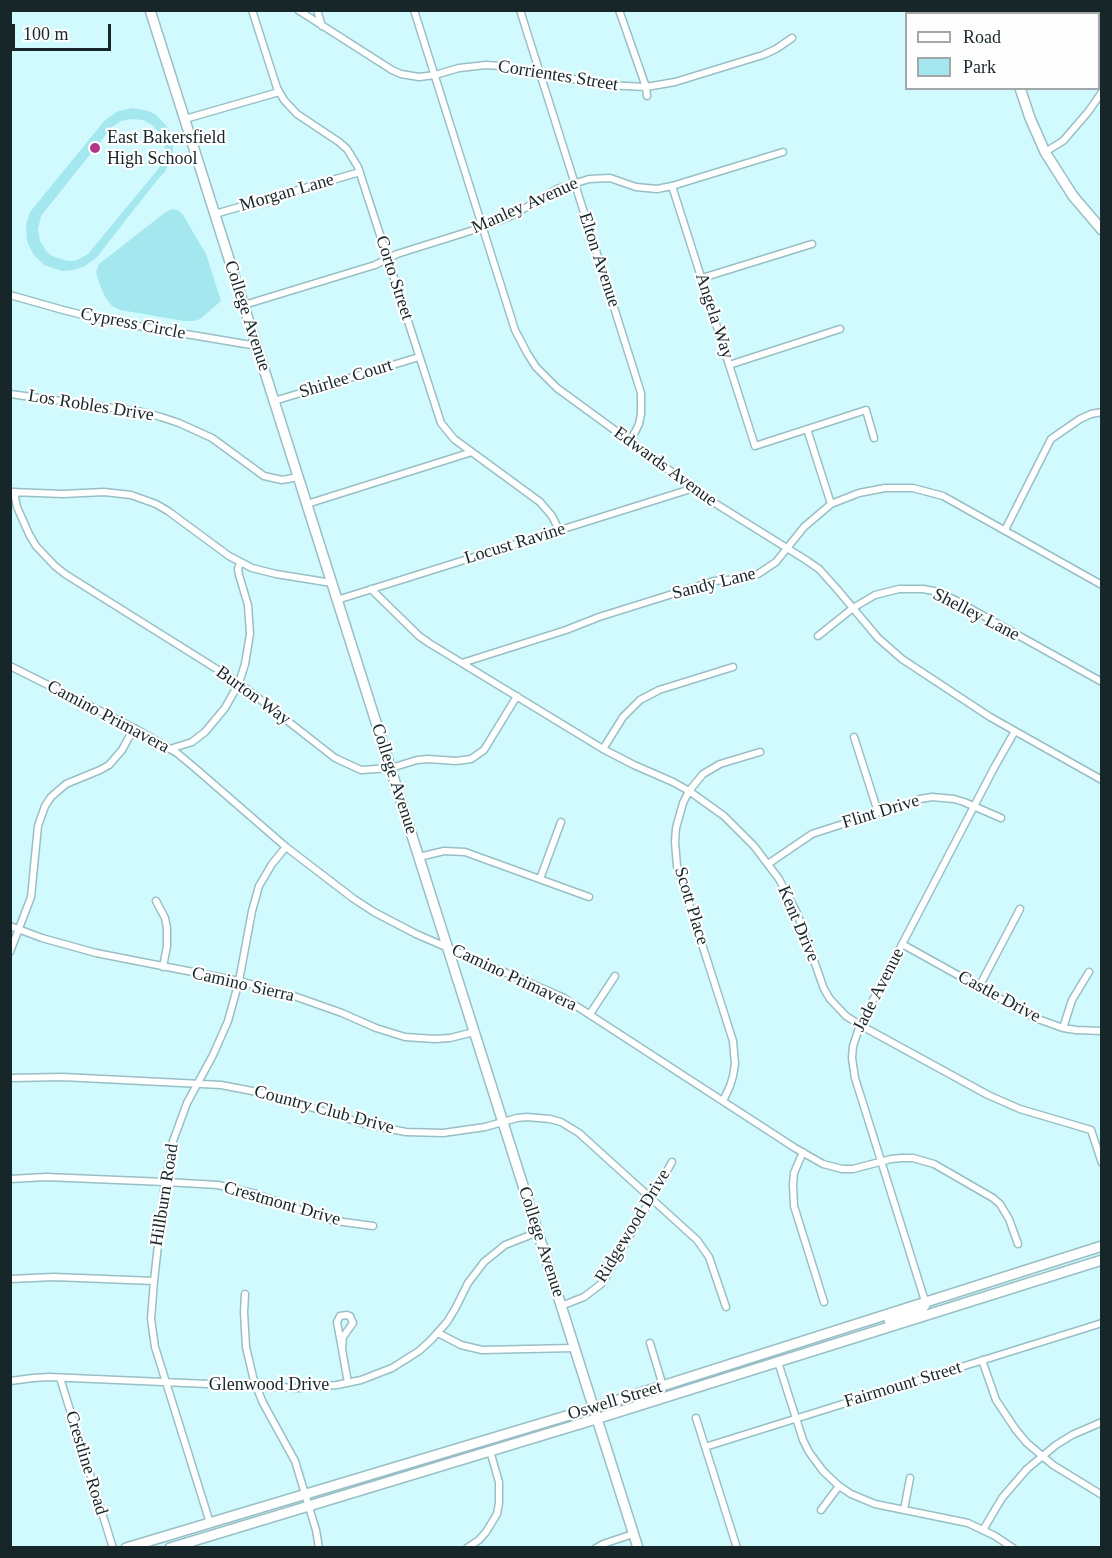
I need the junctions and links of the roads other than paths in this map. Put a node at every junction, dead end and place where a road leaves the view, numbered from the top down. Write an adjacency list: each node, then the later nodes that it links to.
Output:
1 (150, 10): 17 (main road, College Avenue)
2 (252, 10): 14 (street, Corto Street)
3 (298, 10): 8 (street, Corrientes Street)
4 (317, 10): 8 (street)
5 (414, 10): 11 (street, Edwards Avenue)
6 (520, 10): 10 (street, Elton Avenue)
7 (619, 10): 12 (street)
8 (322, 26): 11 (street, Corrientes Street)
9 (792, 38): 12 (street, Corrientes Street)
10 (539, 73): 11 (street, Corrientes Street); 12 (street, Corrientes Street); 21 (street, Elton Avenue)
11 (435, 75): 24 (street, Edwards Avenue)
12 (646, 87): 16 (street)
13 (1021, 90): 19 (main road)
14 (279, 92): 17 (street); 20 (street, Corto Street)
15 (1101, 92): 19 (street)
16 (647, 96)
17 (185, 119): 23 (main road, College Avenue)
18 (783, 152): 22 (street, Manley Avenue)
19 (1045, 152): 25 (main road)
20 (360, 172): 23 (street, Morgan Lane); 27 (street, Corto Street)
21 (574, 183): 22 (street, Manley Avenue); 24 (street, Manley Avenue); 40 (street, Elton Avenue)
22 (672, 186): 28 (street, Angela Way)
23 (215, 214): 30 (main road, College Avenue)
24 (483, 227): 27 (street, Manley Avenue); 40 (street, Edwards Avenue)
25 (1101, 230)
26 (813, 244): 28 (street)
27 (388, 259): 30 (street, Manley Avenue); 33 (street, Corto Street)
28 (702, 278): 34 (street, Angela Way)
29 (10, 295): 32 (street, Cypress Circle)
30 (244, 305): 32 (main road, College Avenue)
31 (840, 329): 34 (street)
32 (257, 346): 36 (main road, College Avenue)
33 (419, 357): 36 (street, Shirlee Court); 41 (street, Corto Street)
34 (729, 364): 38 (street, Angela Way)
35 (10, 394): 42 (street, Los Robles Drive)
36 (274, 401): 42 (main road, College Avenue)
37 (1101, 412): 48 (street)
38 (807, 429): 39 (street); 46 (street)
39 (874, 438)
40 (630, 442): 43 (street, Edwards Avenue)
41 (472, 452): 45 (street); 47 (street, Corto Street)
42 (298, 477): 45 (main road, College Avenue)
43 (694, 488): 47 (street, Locust Ravine); 49 (street, Edwards Avenue)
44 (12, 492): 50 (street); 60 (street, Burton Way)
45 (307, 504): 51 (main road, College Avenue)
46 (831, 504): 48 (street, Sandy Lane); 49 (street, Sandy Lane)
47 (559, 530): 53 (street, Locust Ravine)
48 (1005, 530): 52 (street, Sandy Lane)
49 (788, 548): 55 (street, Edwards Avenue); 57 (street, Sandy Lane)
50 (240, 563): 51 (street); 60 (street)
51 (332, 583): 54 (main road, College Avenue)
52 (1101, 585)
53 (371, 589): 54 (street, Locust Ravine); 57 (street, Kent Drive)
54 (337, 600): 69 (main road, College Avenue)
55 (853, 608): 56 (street, Shelley Lane); 61 (street, Shelley Lane); 64 (street, Edwards Avenue)
56 (818, 636)
57 (462, 663): 62 (street, Kent Drive)
58 (10, 666): 63 (street, Camino Primavera)
59 (733, 667): 67 (street)
60 (239, 682): 66 (street); 69 (street, Burton Way)
61 (1101, 682)
62 (517, 696): 67 (street, Kent Drive); 69 (street, Burton Way)
63 (134, 728): 66 (street, Camino Primavera); 84 (street)
64 (1015, 731): 70 (street, Edwards Avenue); 72 (street, Jade Avenue)
65 (854, 737): 73 (street)
66 (170, 749): 76 (street, Camino Primavera)
67 (603, 749): 71 (street, Kent Drive)
68 (760, 752): 71 (street, Scott Place)
69 (391, 768): 77 (main road, College Avenue)
70 (1101, 780)
71 (689, 791): 78 (street, Kent Drive); 100 (street, Scott Place)
72 (975, 806): 73 (street, Flint Drive); 74 (street, Flint Drive); 85 (street, Jade Avenue)
73 (878, 812): 78 (street, Flint Drive)
74 (1001, 818)
75 (561, 822): 79 (street)
76 (286, 847): 86 (street, Camino Primavera); 91 (street, Hillburn Road)
77 (418, 856): 79 (street); 86 (main road, College Avenue)
78 (768, 864): 94 (street, Kent Drive)
79 (540, 879): 80 (street)
80 (589, 897)
81 (156, 901): 88 (street)
82 (1020, 909): 92 (street)
83 (10, 926): 84 (street, Camino Sierra)
84 (20, 930): 87 (street); 88 (street, Camino Sierra)
85 (902, 944): 92 (street, Castle Drive); 94 (street, Jade Avenue)
86 (447, 947): 93 (street, Camino Primavera); 97 (main road, College Avenue)
87 (10, 952)
88 (163, 967): 91 (street, Camino Sierra)
89 (1089, 972): 95 (street)
90 (615, 976): 93 (street)
91 (239, 981): 97 (street, Camino Sierra); 99 (street, Hillburn Road)
92 (980, 987): 95 (street, Castle Drive)
93 (590, 1014): 100 (street, Camino Primavera)
94 (860, 1025): 103 (street, Jade Avenue); 105 (street, Kent Drive)
95 (1063, 1028): 96 (street, Castle Drive)
96 (1101, 1031)
97 (474, 1032): 101 (main road, College Avenue)
98 (10, 1078): 99 (street, Country Club Drive)
99 (197, 1083): 101 (street, Country Club Drive); 107 (street, Hillburn Road)
100 (723, 1101): 102 (street, Camino Primavera)
101 (503, 1122): 108 (street, Country Club Drive); 110 (main road, College Avenue)
102 (803, 1152): 103 (street, Camino Primavera); 118 (street)
103 (881, 1161): 111 (street, Camino Primavera); 117 (street, Jade Avenue)
104 (672, 1162): 108 (street, Ridgewood Drive)
105 (1101, 1163)
106 (10, 1179): 107 (street, Crestmont Drive)
107 (165, 1182): 109 (street, Crestmont Drive); 115 (street, Hillburn Road)
108 (651, 1197): 119 (street, Ridgewood Drive); 120 (street, Country Club Drive)
109 (373, 1226)
110 (538, 1232): 119 (main road, College Avenue); 123 (street, Glenwood Drive)
111 (1018, 1244)
112 (1101, 1246): 117 (main road, Oswell Street)
113 (1101, 1260): 124 (main road, Oswell Street)
114 (10, 1279): 115 (street)
115 (154, 1281): 132 (street, Hillburn Road)
116 (245, 1294): 135 (street)
117 (925, 1301): 122 (main road, Oswell Street); 124 (main road)
118 (824, 1302)
119 (561, 1306): 126 (main road, College Avenue)
120 (726, 1307)
121 (1101, 1323): 128 (street, Fairmount Street)
122 (849, 1327): 129 (main road); 134 (main road, Oswell Street)
123 (438, 1333): 126 (street); 133 (street, Glenwood Drive)
124 (864, 1335): 129 (main road, Oswell Street)
125 (650, 1343): 134 (street)
126 (574, 1348): 136 (main road, College Avenue)
127 (342, 1349): 127 (street); 133 (street)
128 (982, 1360): 139 (street, Fairmount Street); 143 (street)
129 (778, 1362): 138 (main road, Oswell Street); 139 (street)
130 (60, 1378): 131 (street, Glenwood Drive); 132 (street, Glenwood Drive); 154 (street, Crestline Road)
131 (10, 1381)
132 (166, 1383): 135 (street, Glenwood Drive); 151 (street, Hillburn Road)
133 (348, 1383): 135 (street, Glenwood Drive)
134 (663, 1386): 136 (main road, Oswell Street)
135 (256, 1387): 146 (street)
136 (593, 1408): 138 (main road, College Avenue); 146 (main road, Oswell Street)
137 (696, 1418): 141 (street)
138 (596, 1419): 142 (main road, Oswell Street); 153 (main road, College Avenue)
139 (796, 1419): 141 (street, Fairmount Street); 145 (street)
140 (1101, 1422): 143 (street)
141 (705, 1447): 161 (street)
142 (490, 1451): 148 (main road, Oswell Street); 158 (street)
143 (1041, 1456): 147 (street); 152 (street)
144 (910, 1478): 150 (street)
145 (839, 1486): 149 (street); 150 (street)
146 (306, 1494): 148 (street); 151 (main road, Oswell Street)
147 (1101, 1495)
148 (309, 1506): 156 (main road, Oswell Street); 157 (street)
149 (821, 1510)
150 (904, 1510): 152 (street)
151 (210, 1523): 155 (main road, Oswell Street)
152 (983, 1530): 162 (street)
153 (633, 1534): 159 (street); 160 (main road, College Avenue)
154 (112, 1548)
155 (126, 1548)
156 (170, 1548)
157 (319, 1548)
158 (467, 1548)
159 (596, 1548)
160 (638, 1548)
161 (737, 1548)
162 (1013, 1548)

